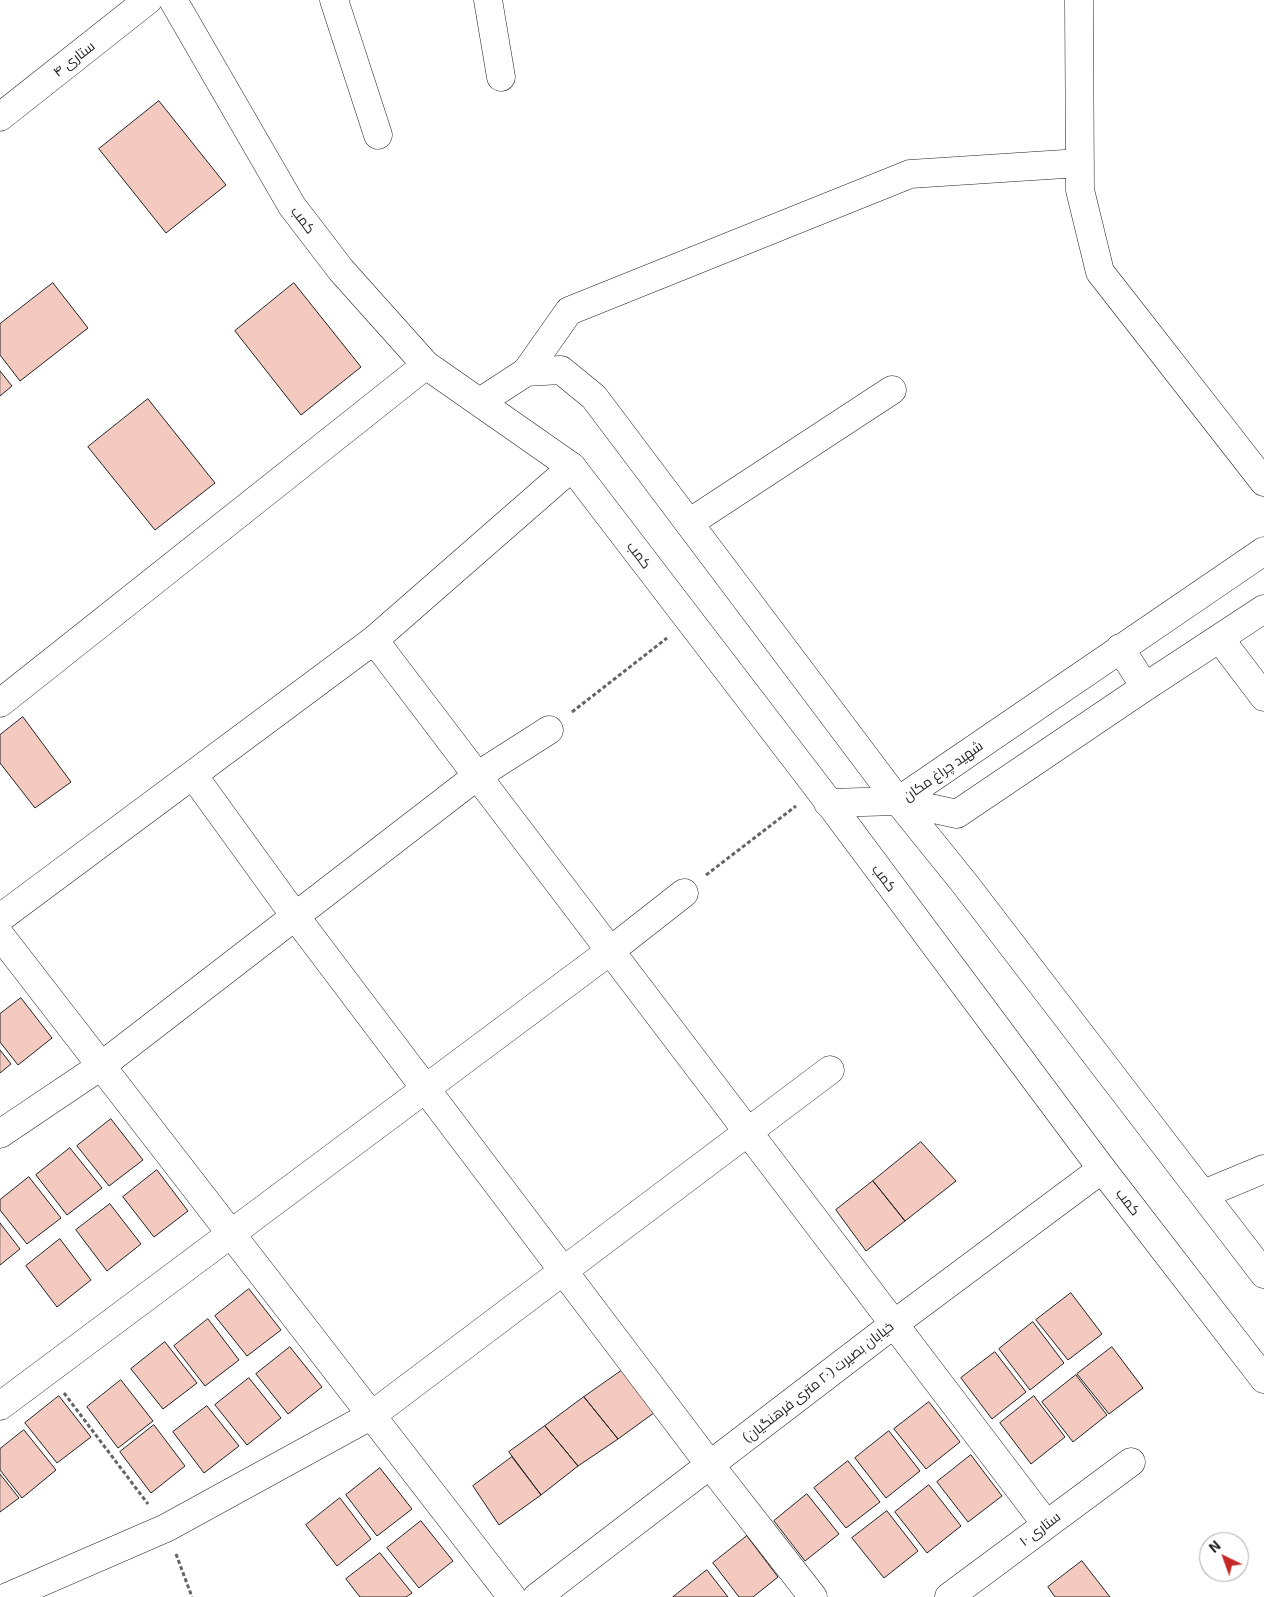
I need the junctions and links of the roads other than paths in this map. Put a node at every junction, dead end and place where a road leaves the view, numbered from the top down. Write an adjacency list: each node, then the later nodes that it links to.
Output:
1 (148, 0): 7 (street, ستاری ۴)
2 (173, 0): 10 (street, کمب)
3 (334, 0): 8 (street)
4 (488, 0): 6 (street)
5 (1079, 0): 9 (street)
6 (501, 77)
7 (0, 117)
8 (378, 134)
9 (1080, 163): 11 (street); 15 (street)
10 (426, 365): 13 (street, کمب); 24 (street)
11 (526, 372): 13 (street); 16 (street)
12 (892, 390): 16 (street)
13 (480, 402): 14 (street, کمب)
14 (572, 467): 20 (street); 28 (street, کمب)
15 (1264, 482)
16 (689, 523): 29 (street)
17 (1264, 551): 21 (street, شهید چراغ مکان)
18 (1264, 609): 19 (street, شهید چراغ مکان)
19 (1220, 639): 22 (street, شهید چراغ مکان); 23 (street)
20 (374, 640): 26 (street); 27 (street)
21 (1120, 648): 22 (street); 29 (street, شهید چراغ مکان)
22 (1144, 687): 29 (street, شهید چراغ مکان)
23 (1264, 697)
24 (0, 703)
25 (549, 730): 27 (street)
26 (193, 774): 31 (street); 32 (street)
27 (478, 776): 31 (street); 34 (street)
28 (823, 796): 29 (street); 40 (street, کمب)
29 (898, 801): 42 (street)
30 (684, 893): 34 (street)
31 (295, 916): 35 (street); 37 (street)
32 (0, 918)
33 (0, 935): 35 (street)
34 (610, 951): 37 (street); 38 (street)
35 (101, 1066): 39 (street); 43 (street)
36 (830, 1070): 38 (street)
37 (425, 1089): 43 (street); 44 (street)
38 (748, 1132): 44 (street); 46 (street)
39 (0, 1134)
40 (1102, 1169): 46 (street, خیابان بصیرت (۲۰ متری فرهنگیان)); 47 (street, کمب)
41 (1264, 1169): 42 (street)
42 (1204, 1194): 45 (street)
43 (231, 1234): 48 (street); 49 (street)
44 (563, 1271): 49 (street); 51 (street)
45 (1264, 1274)
46 (894, 1324): 51 (street, خیابان بصیرت (۲۰ متری فرهنگیان)); 52 (street)
47 (1264, 1379)
48 (0, 1406)
49 (372, 1415): 53 (street); 54 (street)
50 (1131, 1462): 52 (street, ستاری ۱۰)
51 (710, 1465): 55 (street, خیابان بصیرت (۲۰ متری فرهنگیان)); 56 (street)
52 (1046, 1524): 57 (street, ستاری ۱۰)
53 (7, 1597)
54 (512, 1597)
55 (537, 1597)
56 (813, 1597)
57 (949, 1597)

